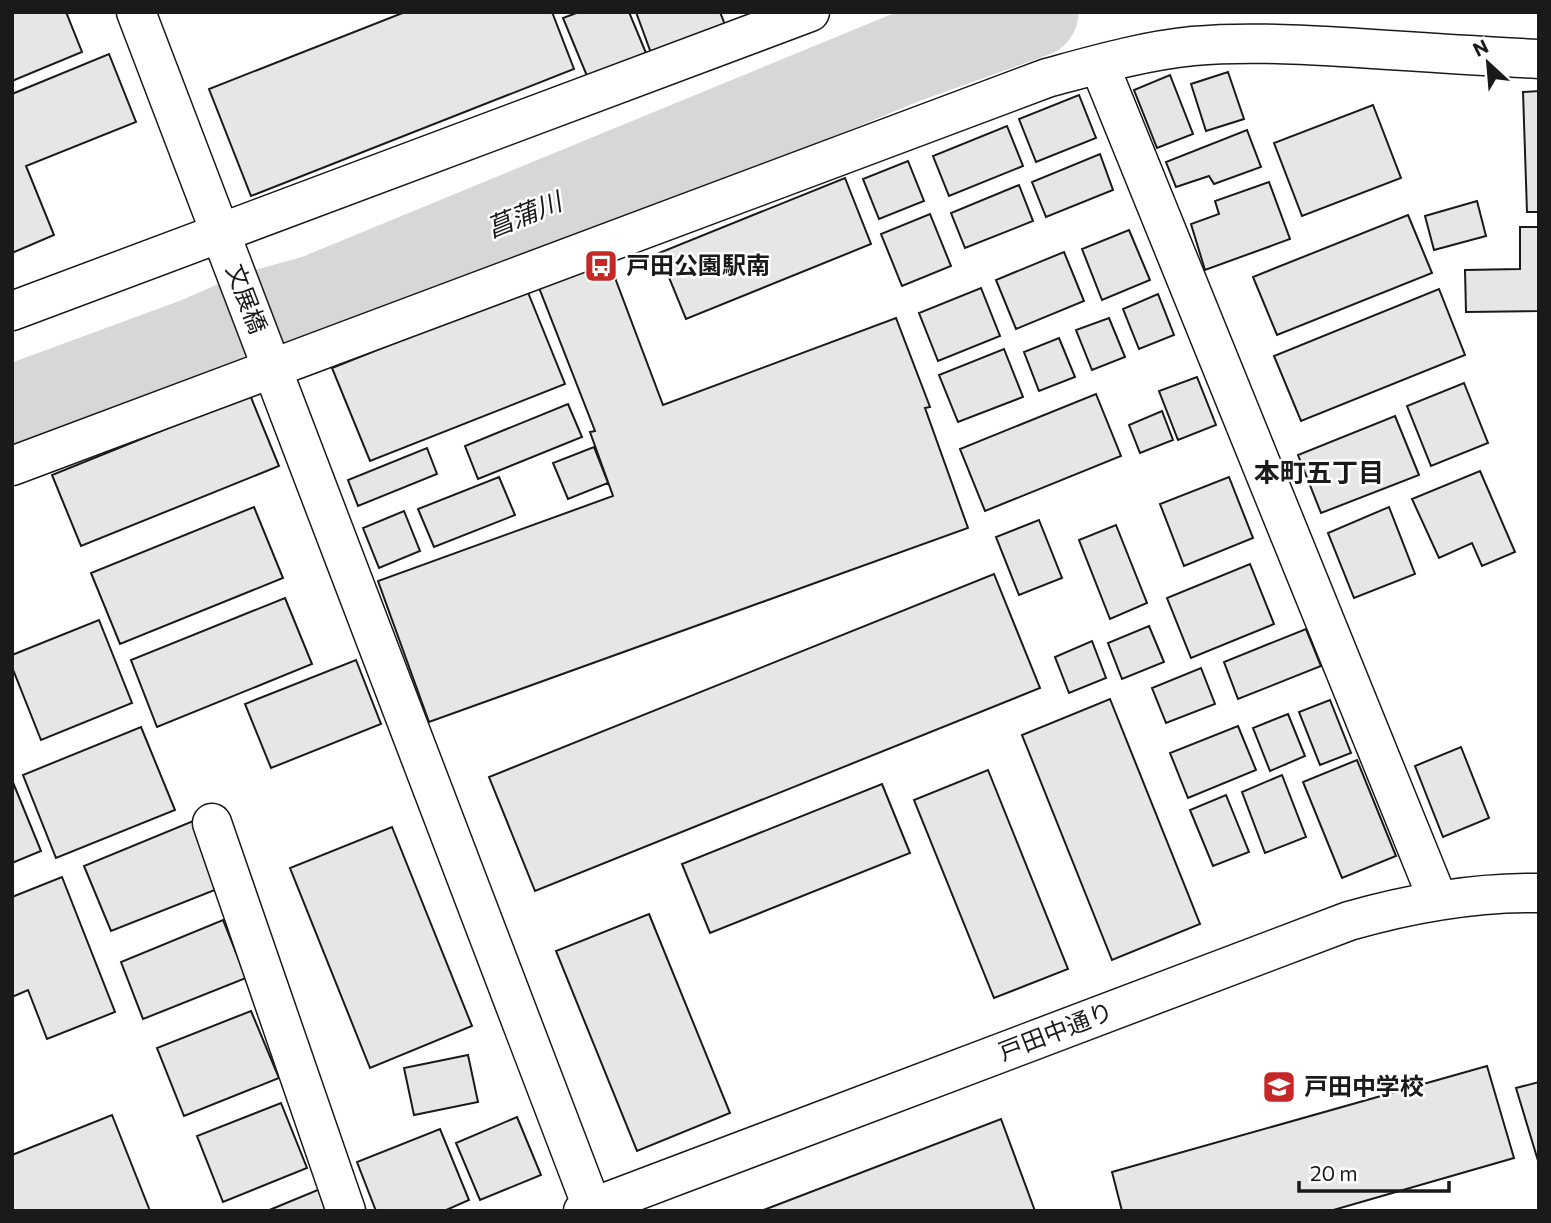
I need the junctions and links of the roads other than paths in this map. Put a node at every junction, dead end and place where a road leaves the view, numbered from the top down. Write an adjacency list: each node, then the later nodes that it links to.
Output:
1 (136, 12): 5 (street, 文展橋)
2 (810, 12): 5 (street)
3 (1539, 59): 4 (street)
4 (1099, 64): 7 (street); 11 (street)
5 (224, 243): 6 (street); 7 (street, 文展橋)
6 (12, 311)
7 (268, 357): 8 (street); 12 (street, 文展橋)
8 (12, 466)
9 (212, 823): 13 (street)
10 (1539, 893): 11 (street, 戸田中通り)
11 (1438, 900): 12 (street, 戸田中通り)
12 (587, 1209)
13 (346, 1211)

